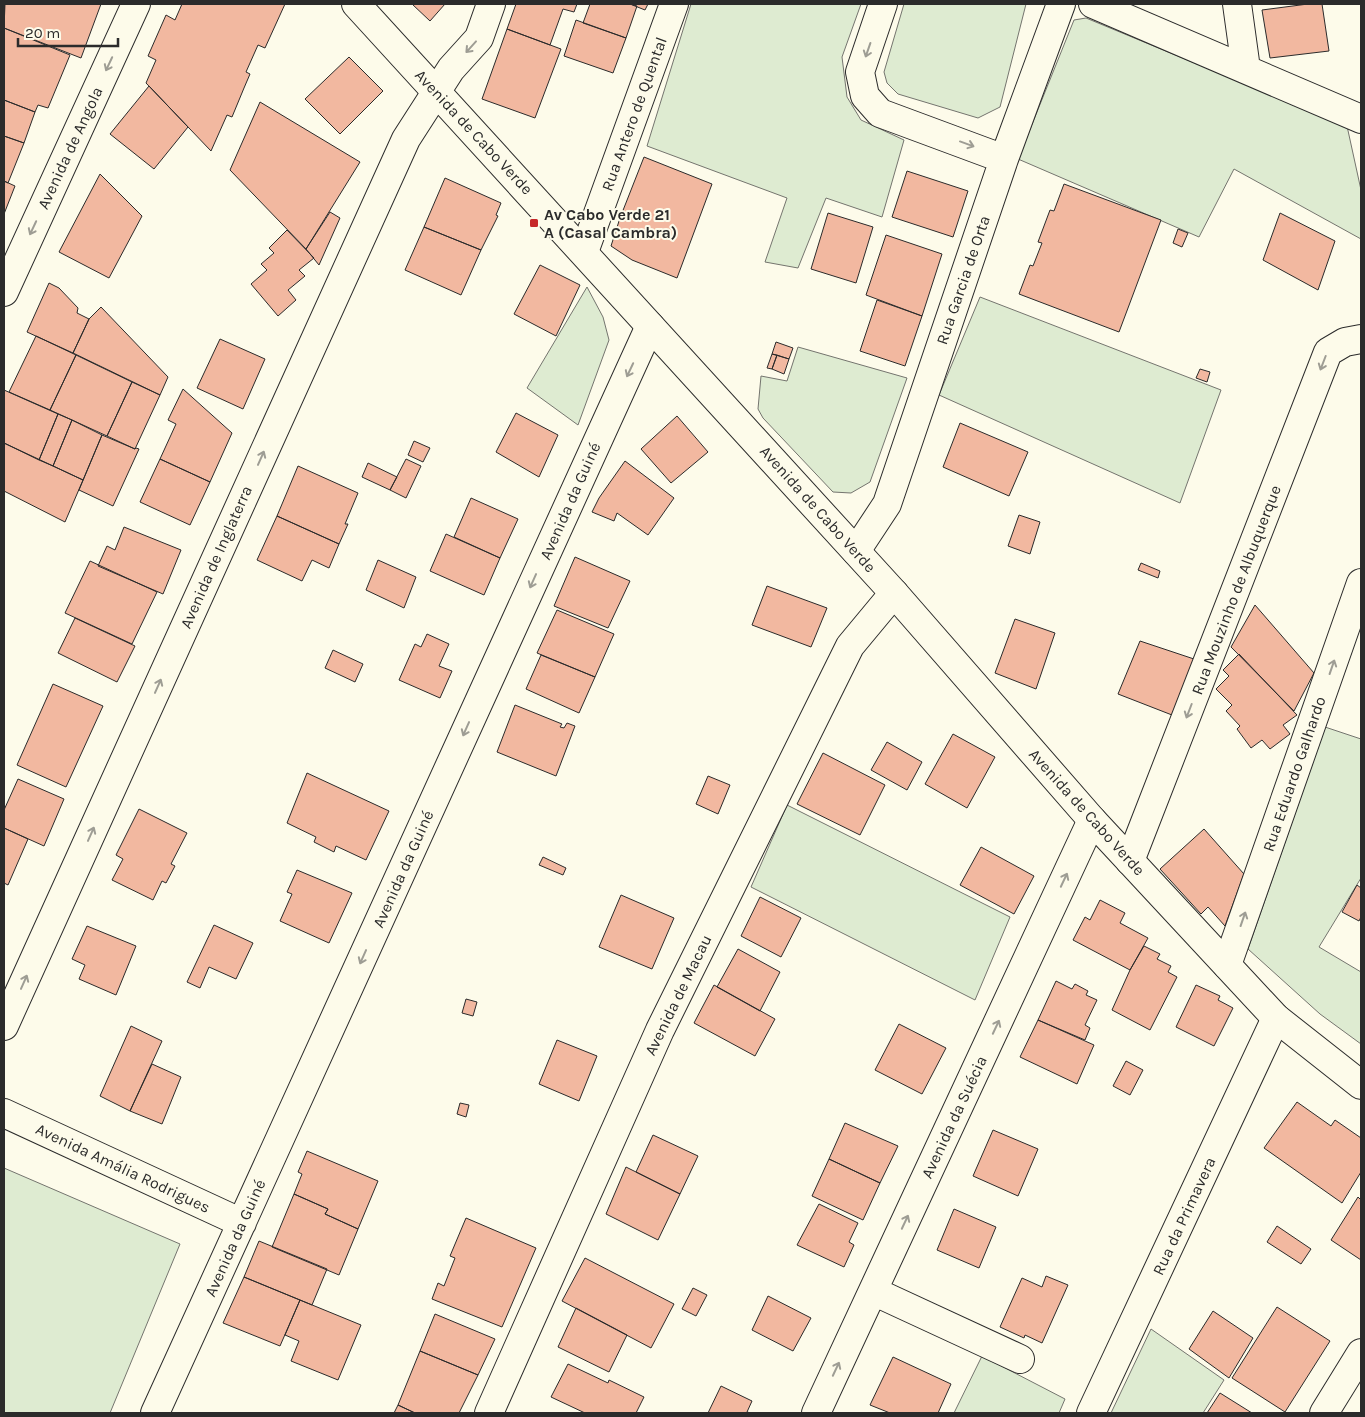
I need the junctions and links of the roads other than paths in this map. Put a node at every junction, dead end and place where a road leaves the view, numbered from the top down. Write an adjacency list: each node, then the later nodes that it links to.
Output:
1 (136, 4): 14 (street, Avenida de Angola, one-way to 14)
2 (356, 4): 10 (street, Avenida de Cabo Verde)
3 (491, 4): 10 (street, Avenida de Inglaterra, one-way to 10)
4 (674, 4): 13 (street, Rua Antero de Quental)
5 (883, 4): 12 (street, one-way to 12)
6 (1061, 4): 12 (street, Rua Garcia de Orta)
7 (1093, 4): 9 (street)
8 (1237, 4): 9 (street)
9 (1246, 69): 11 (street)
10 (437, 91): 13 (street, Avenida de Cabo Verde); 24 (street, Avenida de Inglaterra, one-way to 10)
11 (1361, 120)
12 (1004, 159): 17 (street, Rua Garcia de Orta)
13 (584, 252): 15 (street, Avenida de Cabo Verde)
14 (4, 292)
15 (650, 326): 17 (street, Avenida de Cabo Verde); 27 (street, Avenida da Guiné, one-way to 27)
16 (1361, 339): 21 (street, Rua Mouzinho de Albuquerque, one-way to 21)
17 (856, 551): 19 (street, Avenida de Cabo Verde)
18 (1361, 583): 22 (street, Rua Eduardo Galhardo, one-way to 18)
19 (894, 593): 20 (street, Avenida de Cabo Verde); 32 (street, Avenida de Macau)
20 (1092, 820): 21 (street, Avenida de Cabo Verde); 28 (street, Avenida da Suécia, one-way to 20)
21 (1130, 861): 22 (street, Avenida de Cabo Verde)
22 (1227, 965): 23 (street, Avenida de Cabo Verde)
23 (1276, 1018): 25 (street, Avenida de Cabo Verde); 34 (street, Rua da Primavera)
24 (4, 1026)
25 (1361, 1085)
26 (4, 1113): 27 (street, Avenida Amália Rodrigues)
27 (242, 1223): 31 (street, Avenida da Guiné)
28 (873, 1291): 30 (street); 33 (street, Avenida da Suécia, one-way to 28)
29 (1361, 1353): 35 (street)
30 (1020, 1359)
31 (156, 1413)
32 (489, 1413)
33 (816, 1413)
34 (1091, 1413)
35 (1324, 1413)

